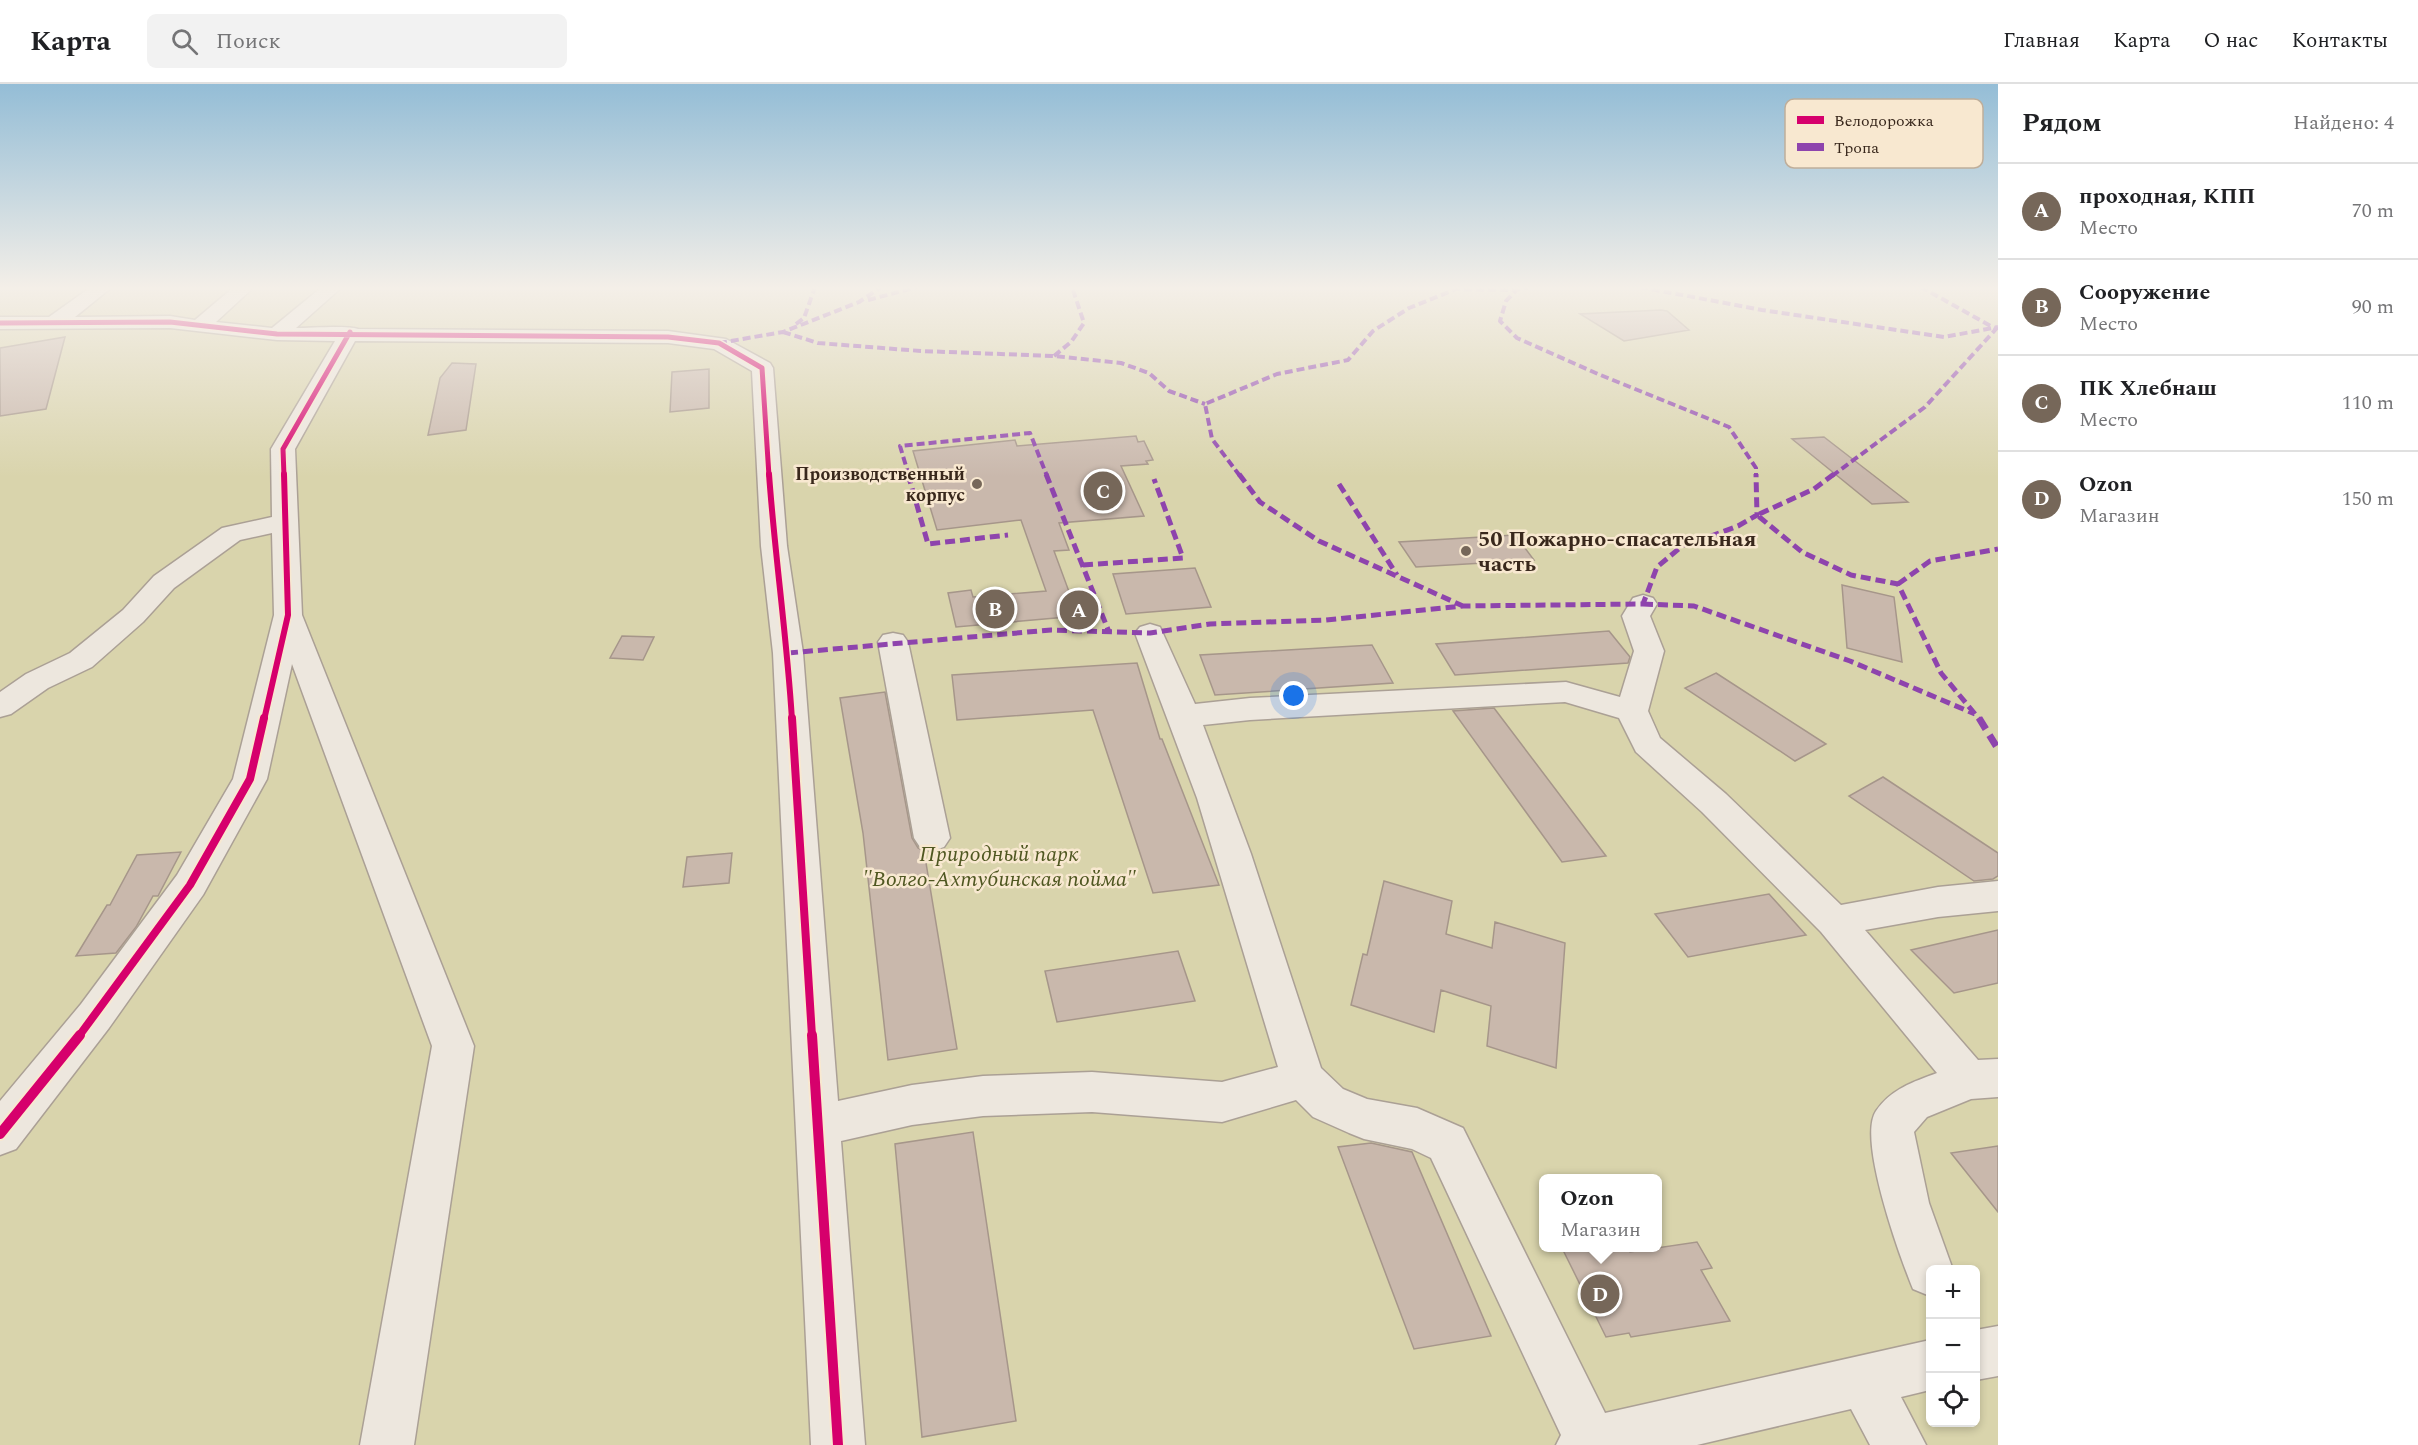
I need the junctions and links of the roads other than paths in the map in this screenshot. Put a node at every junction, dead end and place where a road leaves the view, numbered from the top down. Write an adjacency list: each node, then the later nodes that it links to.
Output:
1 (339, 351): 3 (street)
2 (732, 351): 16 (street)
3 (285, 522): 5 (street); 8 (street)
4 (1643, 603): 9 (street)
5 (288, 615): 17 (street); 24 (street)
6 (1150, 633): 10 (street)
7 (892, 642): 11 (street)
8 (0, 707)
9 (1632, 711): 10 (street); 13 (street)
10 (1184, 716): 14 (street)
11 (932, 838)
12 (1998, 896): 13 (street)
13 (1834, 921): 15 (street)
14 (1303, 1079): 16 (street); 23 (street)
15 (1984, 1079): 18 (street)
16 (818, 1126): 25 (street)
17 (0, 1134)
18 (1928, 1265)
19 (1998, 1351): 20 (street)
20 (1980, 1354)
21 (1926, 1366): 22 (street)
22 (1863, 1378): 23 (street); 26 (street)
23 (1587, 1444)
24 (387, 1445)
25 (838, 1445)
26 (1899, 1445)

